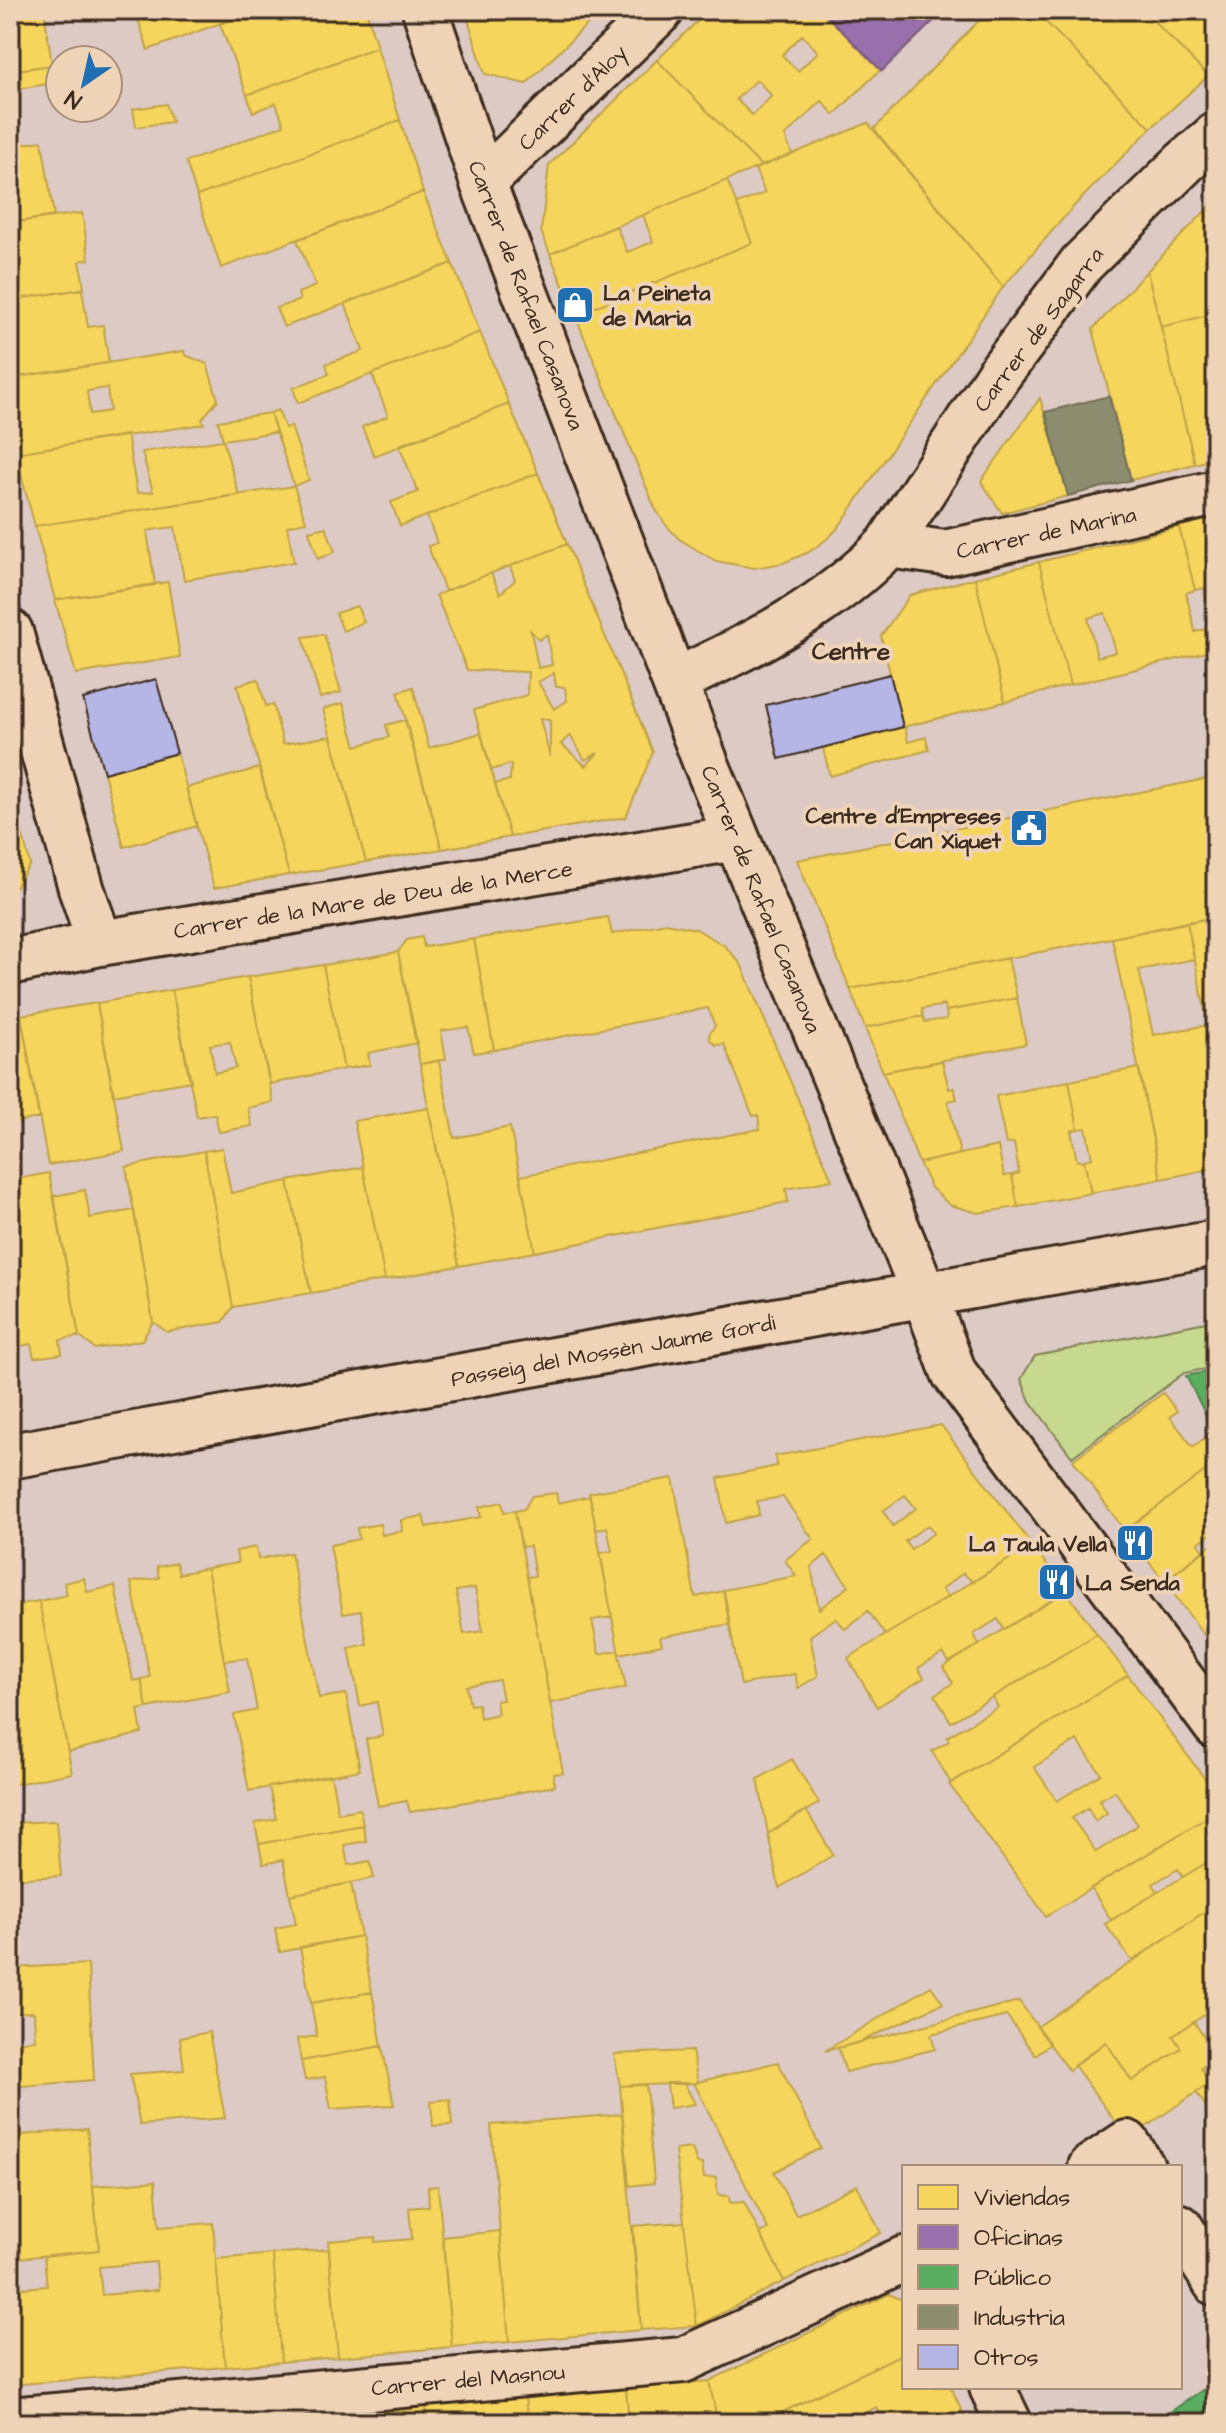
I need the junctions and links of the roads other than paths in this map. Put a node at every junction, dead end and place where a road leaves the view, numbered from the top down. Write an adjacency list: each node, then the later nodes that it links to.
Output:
1 (425, 10): 4 (street, Carrer de Rafael Casanova)
2 (661, 10): 4 (street, Carrer d'Aloy)
3 (1216, 135): 6 (street, Carrer de Sagarra)
4 (483, 183): 8 (street, Carrer de Rafael Casanova)
5 (1216, 493): 6 (street, Carrer de Marina)
6 (888, 545): 8 (street)
7 (10, 632): 10 (street)
8 (675, 681): 9 (street, Carrer de Rafael Casanova)
9 (736, 838): 10 (street, Carrer de la Mare de Deu de la Merce); 13 (street, Carrer de Rafael Casanova)
10 (100, 943): 11 (street, Carrer de la Mare de Deu de la Merce)
11 (10, 962)
12 (1216, 1243): 13 (street, Passeig del Mossèn Jaume Gordi)
13 (925, 1296): 14 (street, Passeig del Mossèn Jaume Gordi); 15 (street, Carrer de Rafael Casanova)
14 (10, 1456)
15 (1216, 1726)
16 (1094, 2165): 17 (street)
17 (1141, 2165)
18 (1182, 2230): 20 (street)
19 (902, 2260): 23 (street, Carrer del Masnou)
20 (1216, 2283)
21 (973, 2389): 24 (street)
22 (993, 2389): 25 (street)
23 (10, 2420)
24 (989, 2423)
25 (1009, 2423)

